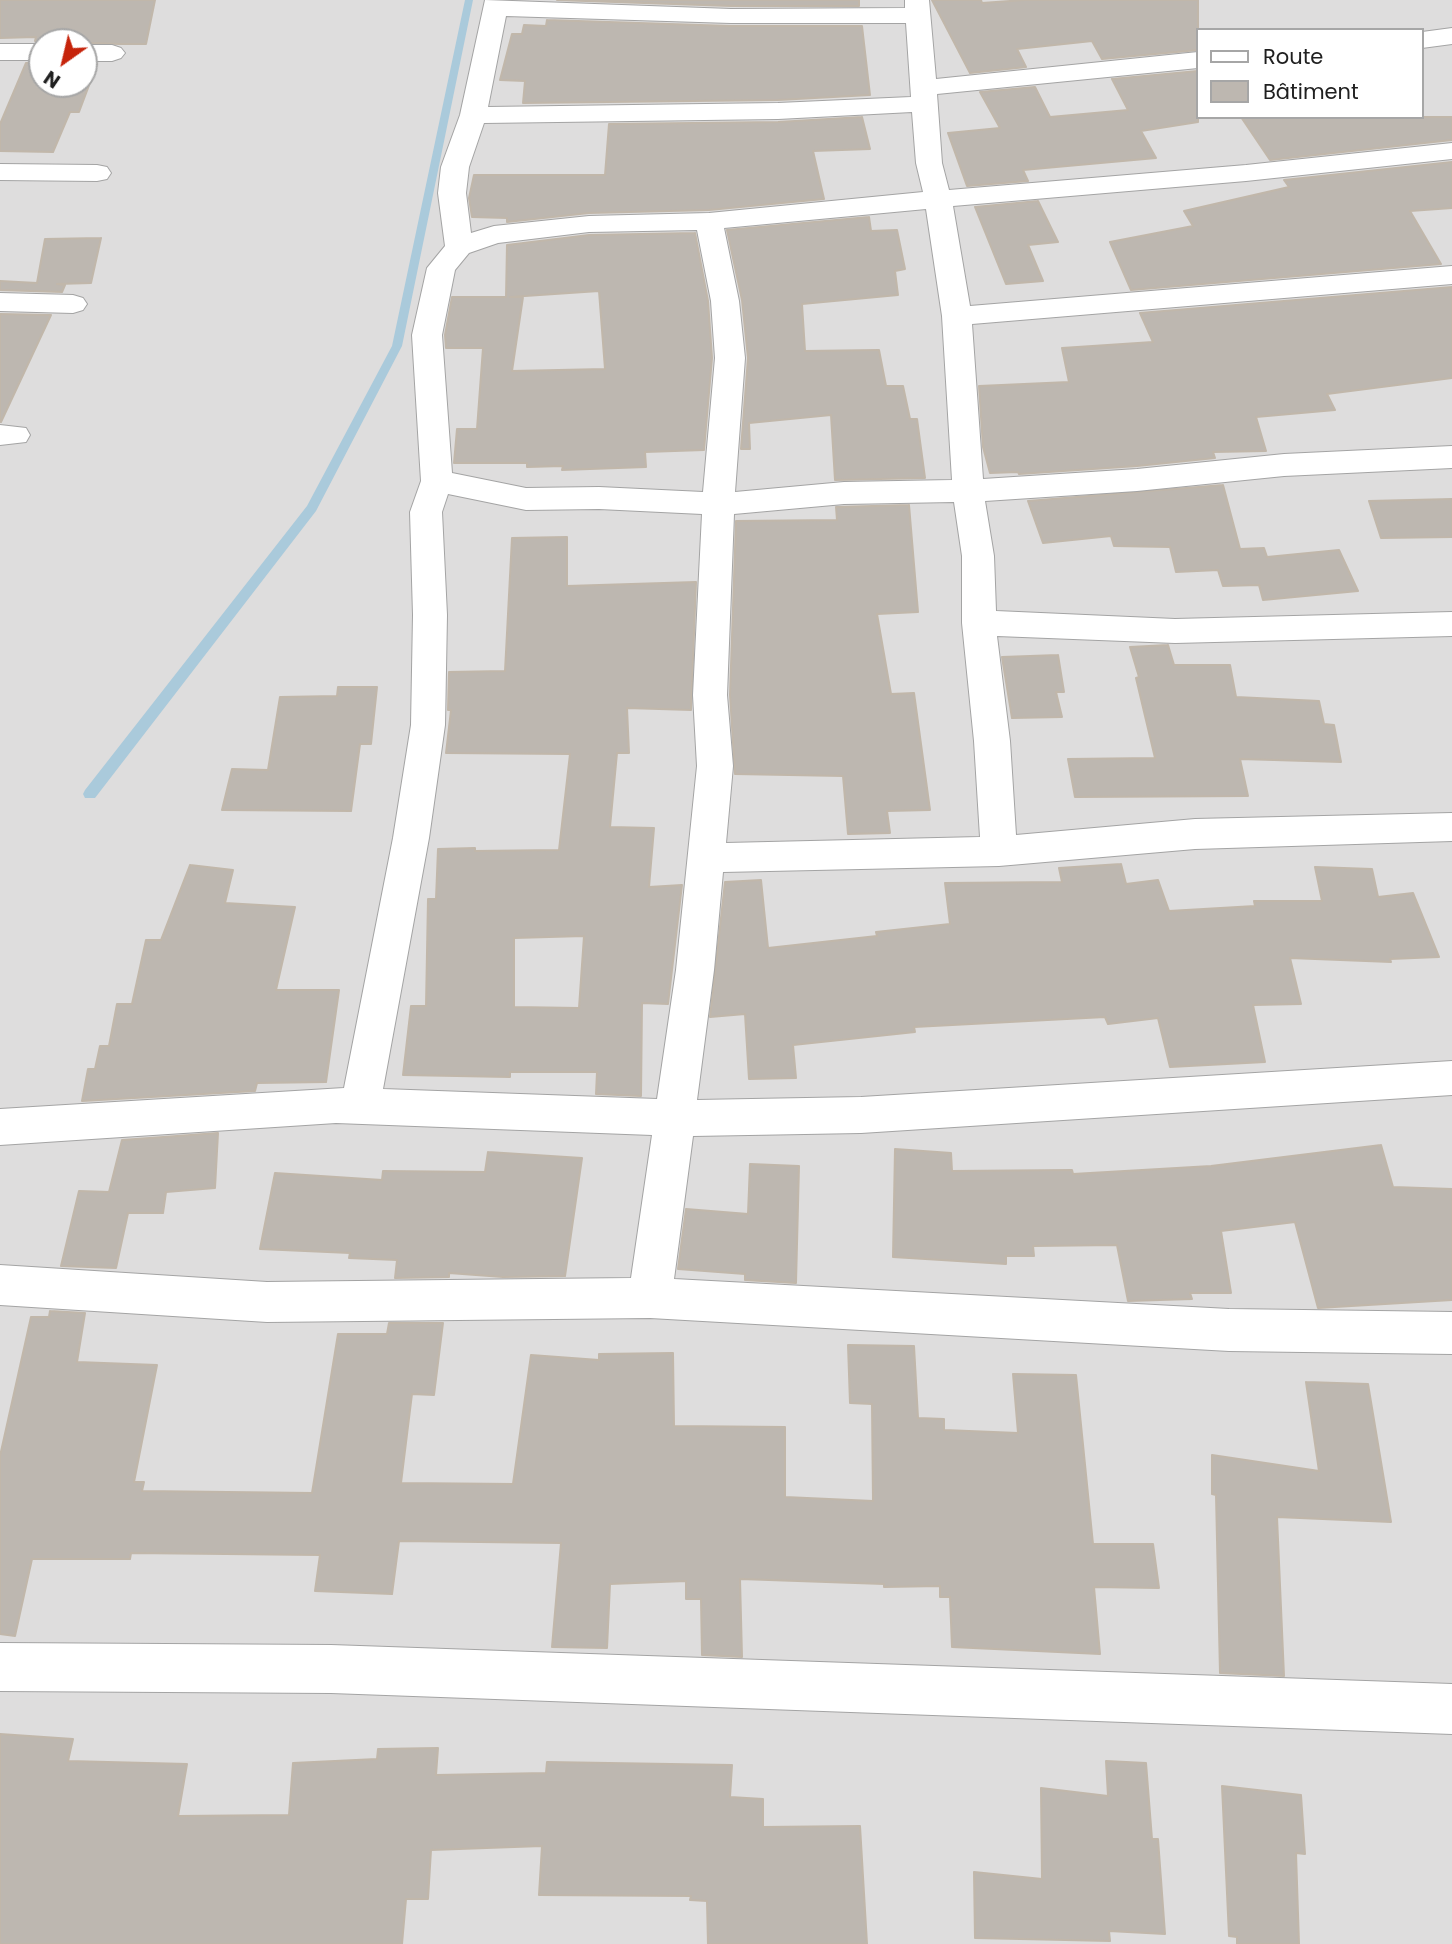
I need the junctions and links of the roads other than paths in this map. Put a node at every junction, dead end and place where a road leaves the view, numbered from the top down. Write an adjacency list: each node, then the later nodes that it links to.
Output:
1 (496, 4): 2 (street); 11 (street)
2 (919, 8): 10 (street)
3 (1452, 36): 4 (street)
4 (1424, 40)
5 (0, 52): 6 (street)
6 (28, 52)
7 (98, 53): 8 (street)
8 (111, 53)
9 (1196, 60): 10 (street)
10 (923, 96): 11 (street); 15 (street)
11 (473, 115): 17 (street)
12 (1452, 151): 15 (street)
13 (0, 172): 14 (street)
14 (97, 173)
15 (938, 199): 16 (street); 21 (street)
16 (709, 221): 17 (street); 25 (street)
17 (459, 247): 23 (street)
18 (1452, 275): 21 (street)
19 (0, 302): 20 (street)
20 (73, 304)
21 (957, 316): 24 (street)
22 (1452, 457): 24 (street)
23 (437, 481): 25 (street); 32 (street)
24 (968, 491): 25 (street); 26 (street)
25 (718, 504): 30 (street)
26 (979, 623): 27 (street); 29 (street)
27 (1452, 624)
28 (1452, 827): 29 (street)
29 (999, 851): 30 (street)
30 (708, 858): 33 (street)
31 (1452, 1078): 33 (street)
32 (360, 1107): 33 (street); 34 (street)
33 (675, 1118): 36 (street)
34 (0, 1127)
35 (0, 1285): 36 (street)
36 (650, 1298): 37 (street)
37 (1452, 1333)
38 (0, 1667): 39 (street)
39 (1452, 1709)

